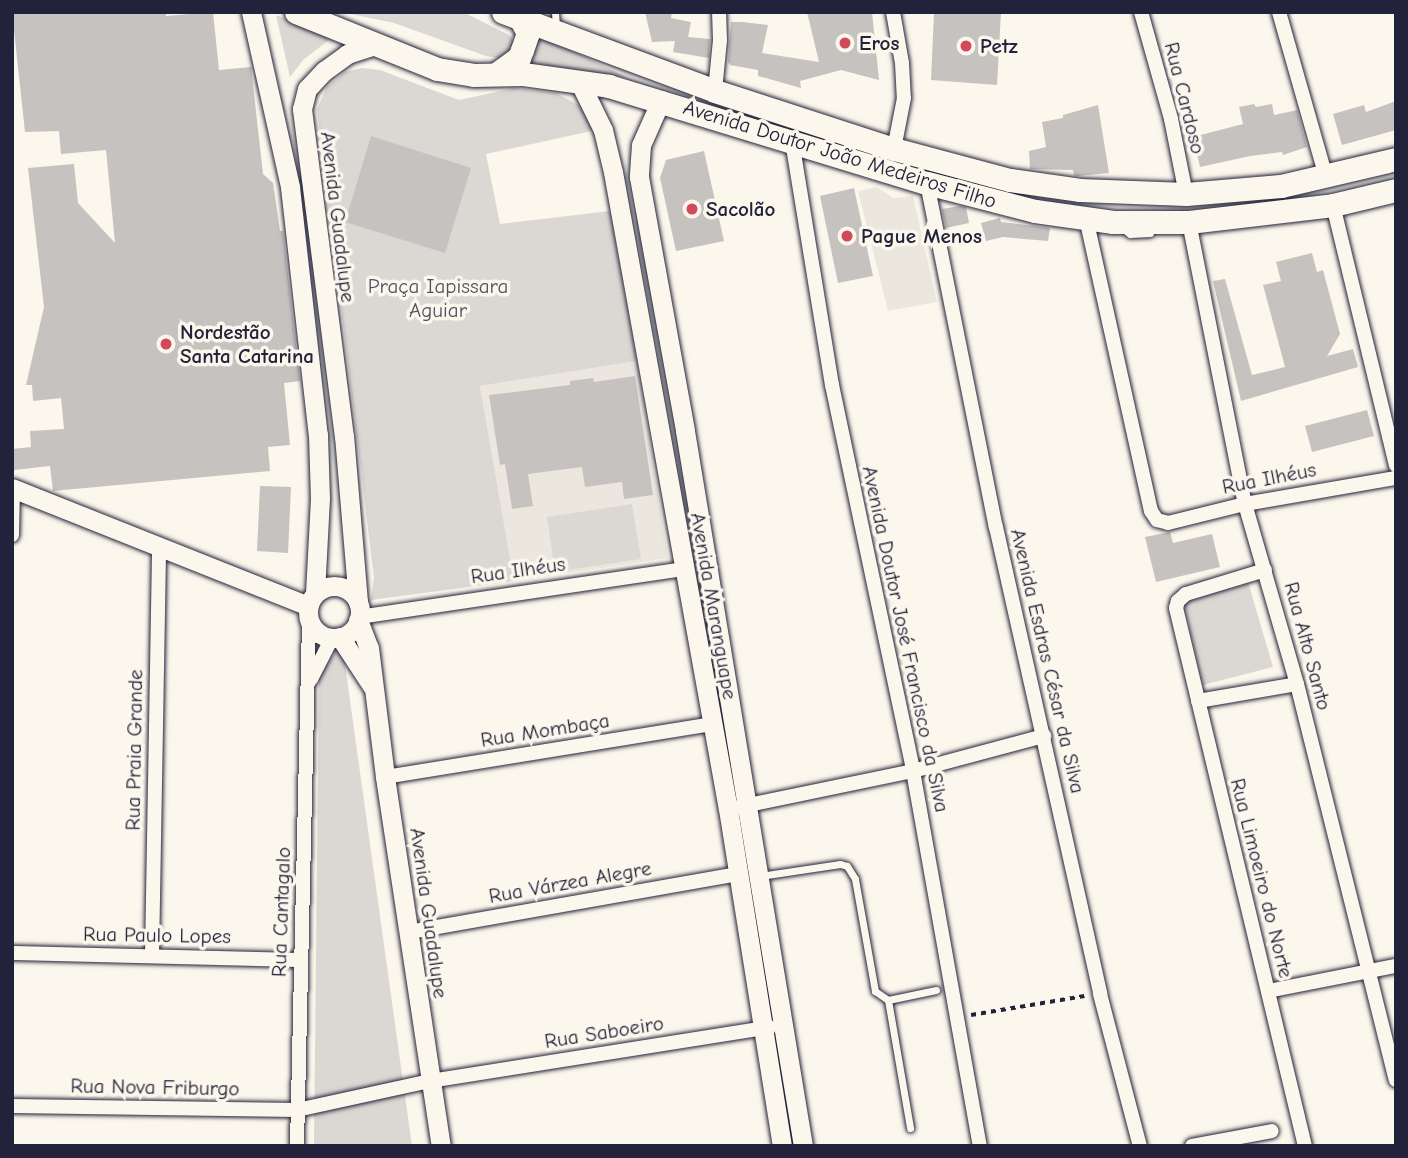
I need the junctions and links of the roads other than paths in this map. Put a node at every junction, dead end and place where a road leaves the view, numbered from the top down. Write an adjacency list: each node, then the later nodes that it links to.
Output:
1 (251, 12): 19 (main road)
2 (296, 12): 9 (main road, Avenida Doutor João Medeiros Filho)
3 (719, 12): 12 (street)
4 (893, 12): 15 (street)
5 (1141, 12): 21 (street, Rua Cardoso)
6 (1279, 12): 17 (street)
7 (512, 15): 8 (main road, Avenida Doutor João Medeiros Filho); 10 (main road)
8 (555, 21): 12 (main road, Avenida Doutor João Medeiros Filho)
9 (377, 44): 10 (main road, Avenida Doutor João Medeiros Filho); 27 (main road, Avenida Guadalupe)
10 (496, 74): 11 (main road, Avenida Doutor João Medeiros Filho)
11 (579, 81): 13 (main road, Avenida Doutor João Medeiros Filho); 23 (main road, Avenida Maranguape)
12 (715, 91): 15 (main road, Avenida Doutor João Medeiros Filho)
13 (661, 100): 14 (main road, Avenida Doutor João Medeiros Filho); 22 (main road, Avenida Maranguape)
14 (792, 141): 18 (main road, Avenida Doutor João Medeiros Filho); 46 (street, Avenida Doutor José Francisco da Silva)
15 (894, 149): 21 (main road, Avenida Doutor João Medeiros Filho)
16 (1396, 159): 17 (main road, Avenida Doutor João Medeiros Filho)
17 (1326, 177): 21 (main road, Avenida Doutor João Medeiros Filho)
18 (927, 183): 25 (main road, Avenida Doutor João Medeiros Filho); 45 (street, Avenida Esdras César da Silva)
19 (290, 187): 27 (main road); 36 (main road)
20 (1396, 190): 24 (main road, Avenida Doutor João Medeiros Filho)
21 (1186, 194)
22 (643, 197): 23 (main road); 39 (main road, Avenida Maranguape)
23 (619, 202): 34 (main road, Avenida Maranguape)
24 (1333, 205): 26 (main road, Avenida Doutor João Medeiros Filho); 28 (street)
25 (1086, 218): 26 (main road, Avenida Doutor João Medeiros Filho); 31 (street, Rua Ilhéus)
26 (1185, 222): 31 (street, Rua Alto Santo)
27 (321, 260): 37 (main road, Avenida Guadalupe)
28 (1396, 466)
29 (1396, 478): 31 (street, Rua Ilhéus)
30 (13, 489): 32 (street); 33 (main road)
31 (1245, 504): 35 (street, Rua Alto Santo)
32 (12, 535)
33 (159, 545): 36 (main road); 53 (street, Rua Praia Grande)
34 (684, 569): 37 (street, Rua Ilhéus); 39 (main road); 44 (main road, Avenida Maranguape)
35 (1265, 570): 41 (street, Rua Alto Santo); 43 (street, Rua Limoeiro do Norte)
36 (311, 607): 37 (main road); 38 (main road); 40 (street, Rua Cantagalo)
37 (359, 613): 38 (main road); 42 (main road, Avenida Guadalupe)
38 (336, 638): 40 (street, Rua Cantagalo); 42 (main road, Avenida Guadalupe)
39 (720, 652): 48 (main road, Avenida Maranguape)
40 (310, 681): 54 (street, Rua Cantagalo)
41 (1297, 684): 43 (street); 56 (street, Rua Alto Santo)
42 (373, 687): 47 (main road, Avenida Guadalupe)
43 (1198, 701): 58 (street, Rua Limoeiro do Norte)
44 (711, 723): 47 (street, Rua Mombaça); 48 (main road, Avenida Maranguape)
45 (1044, 736): 46 (street); 73 (street, Avenida Esdras César da Silva)
46 (913, 771): 48 (street); 72 (street, Avenida Doutor José Francisco da Silva)
47 (385, 777): 51 (main road, Avenida Guadalupe)
48 (737, 807): 49 (main road, Avenida Maranguape); 50 (main road, Avenida Maranguape)
49 (738, 874): 51 (street, Rua Várzea Alegre); 61 (main road, Avenida Maranguape)
50 (760, 876): 59 (lane); 60 (main road, Avenida Maranguape)
51 (409, 932): 63 (main road, Avenida Guadalupe)
52 (12, 953): 53 (street, Rua Paulo Lopes)
53 (152, 956): 54 (street, Rua Paulo Lopes)
54 (300, 960): 65 (street, Rua Cantagalo)
55 (1396, 966): 56 (street)
56 (1368, 971): 58 (street); 62 (street, Rua Alto Santo)
57 (936, 990): 59 (lane)
58 (1268, 990): 75 (street, Rua Limoeiro do Norte)
59 (888, 1000): 66 (lane)
60 (784, 1025): 61 (street, Rua Saboeiro); 71 (main road, Avenida Maranguape)
61 (763, 1028): 63 (street, Rua Saboeiro); 70 (main road, Avenida Maranguape)
62 (1396, 1080)
63 (430, 1081): 65 (street, Rua Saboeiro); 69 (main road, Avenida Guadalupe)
64 (12, 1106): 65 (street, Rua Nova Friburgo)
65 (297, 1110): 68 (street, Rua Cantagalo)
66 (910, 1128)
67 (1272, 1131): 74 (street)
68 (297, 1146)
69 (441, 1146)
70 (782, 1146)
71 (803, 1146)
72 (980, 1146)
73 (1140, 1146)
74 (1192, 1146)
75 (1305, 1146)

